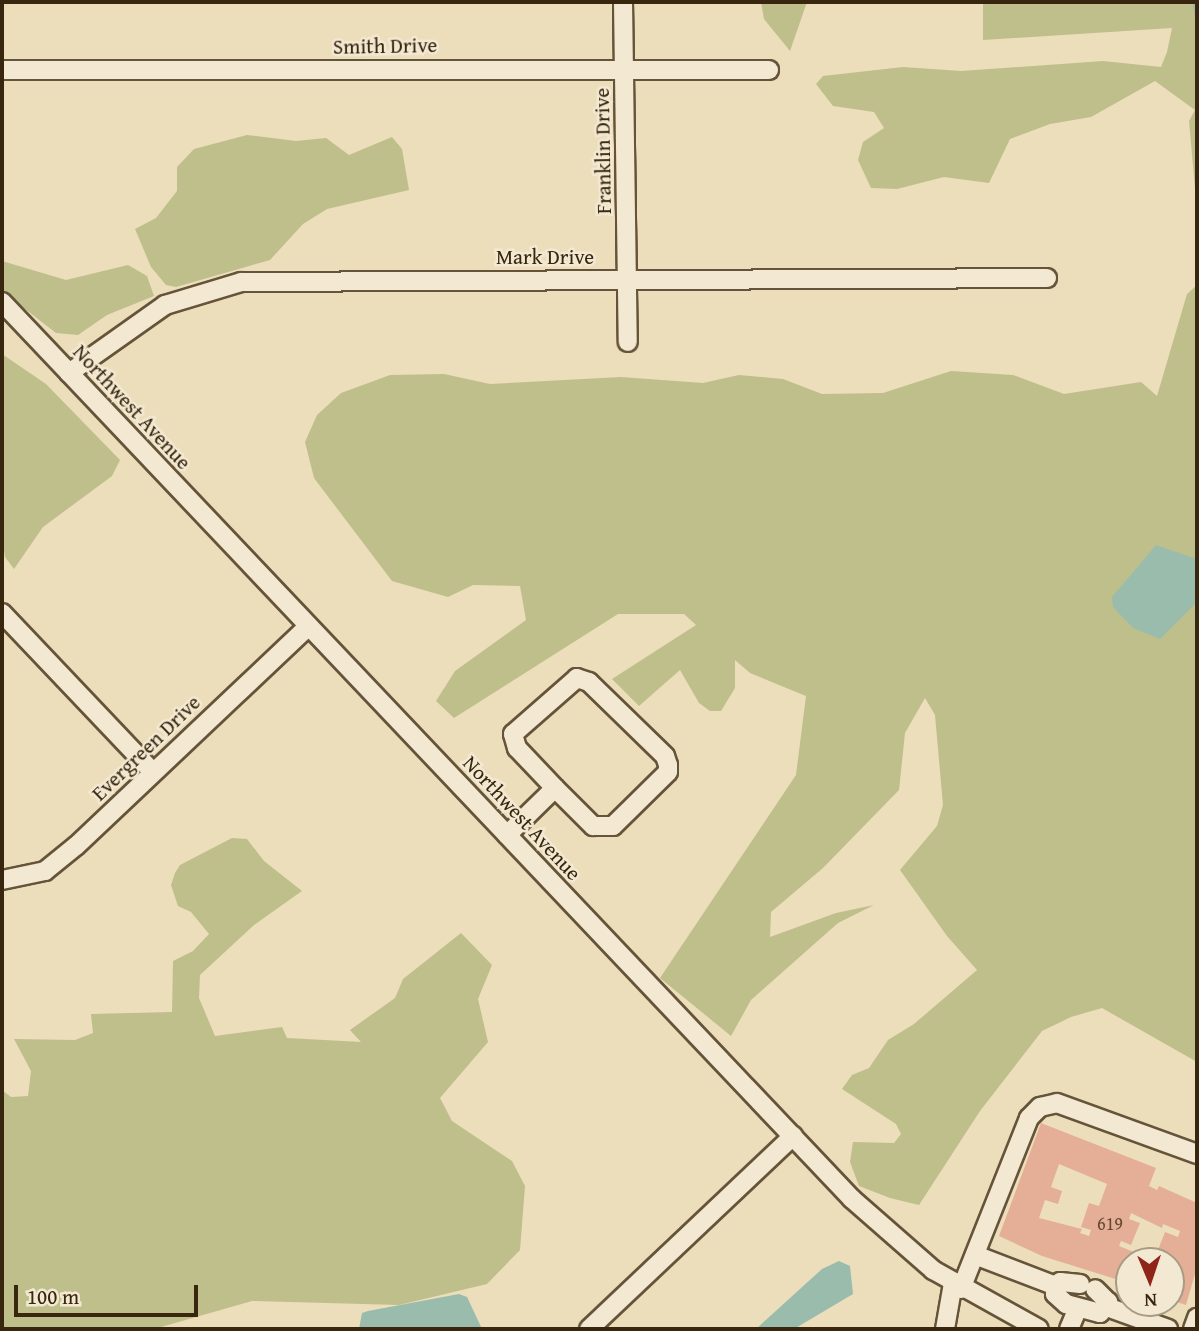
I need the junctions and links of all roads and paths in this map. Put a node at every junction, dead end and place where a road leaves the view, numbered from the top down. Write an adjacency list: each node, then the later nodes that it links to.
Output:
1 (623, 2): 2 (street, Franklin Drive)
2 (624, 70): 3 (street, Smith Drive); 4 (street, Smith Drive); 6 (street, Franklin Drive)
3 (769, 70)
4 (2, 71)
5 (1047, 278): 6 (street, Mark Drive)
6 (627, 279): 8 (street, Franklin Drive); 9 (street, Mark Drive)
7 (2, 302): 9 (street, Northwest Avenue)
8 (628, 342)
9 (69, 373): 11 (street, Northwest Avenue)
10 (2, 613): 12 (street)
11 (309, 626): 12 (street, Evergreen Drive); 14 (street, Northwest Avenue)
12 (153, 772): 15 (street, Evergreen Drive)
13 (555, 788): 13 (street); 14 (street)
14 (507, 835): 16 (street, Northwest Avenue)
15 (2, 880)
16 (793, 1136): 19 (street, Northwest Avenue); 24 (street)
17 (1197, 1154): 18 (street)
18 (975, 1255): 19 (street); 20 (street)
19 (957, 1286): 25 (street); 26 (street, Northwest Avenue)
20 (1056, 1286): 21 (street); 22 (street)
21 (1107, 1307): 22 (street); 28 (street)
22 (1078, 1308): 27 (street)
23 (1197, 1318): 29 (street)
24 (589, 1329)
25 (945, 1329)
26 (1039, 1329)
27 (1069, 1329)
28 (1168, 1329)
29 (1193, 1329)

